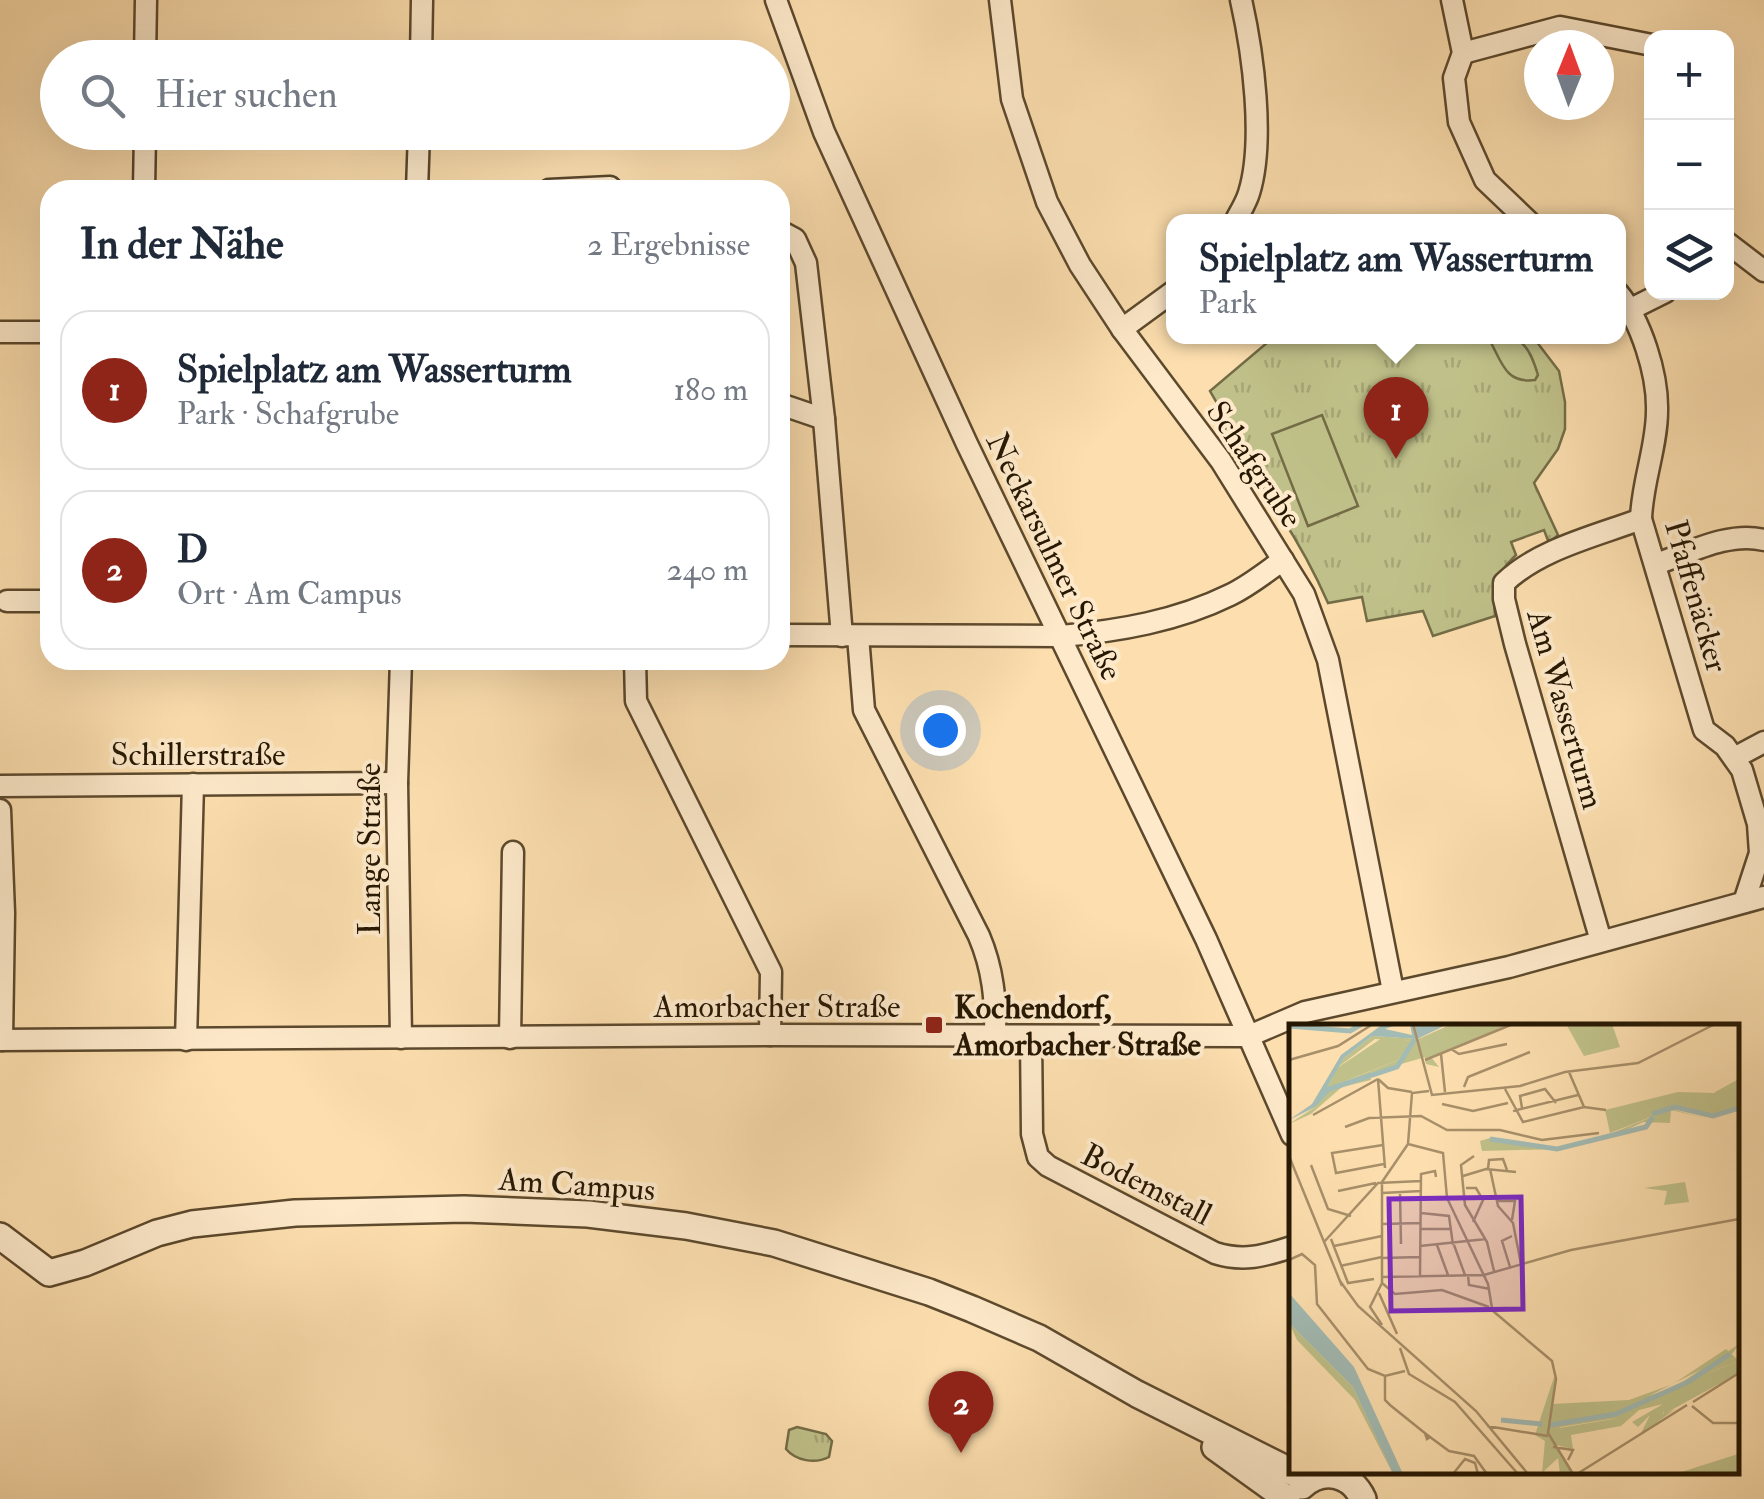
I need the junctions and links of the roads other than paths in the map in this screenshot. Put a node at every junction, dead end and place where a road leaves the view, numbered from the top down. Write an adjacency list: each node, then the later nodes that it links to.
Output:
1 (146, 0): 7 (street)
2 (422, 0): 8 (street)
3 (776, 0): 35 (street, Neckarsulmer Straße)
4 (1000, 0): 22 (street, Schafgrube)
5 (1241, 0): 15 (street)
6 (1452, 0): 10 (street)
7 (146, 40)
8 (421, 40)
9 (1644, 43): 10 (street)
10 (1463, 53): 16 (street)
11 (145, 150): 13 (street)
12 (418, 150): 14 (street)
13 (144, 180)
14 (417, 180)
15 (1239, 214)
16 (1520, 214)
17 (790, 236): 26 (street)
18 (1734, 246): 19 (street)
19 (1764, 271)
20 (1166, 297): 22 (street)
21 (1626, 303): 27 (street, Pfaffenäcker)
22 (1122, 329): 29 (street, Schafgrube)
23 (0, 332): 24 (street)
24 (40, 332)
25 (790, 407): 26 (street)
26 (824, 419): 34 (street)
27 (1642, 519): 30 (street, Pfaffenäcker); 46 (street, Am Wasserturm)
28 (1764, 540): 30 (street)
29 (1284, 560): 35 (street); 47 (street, Schafgrube)
30 (1656, 564): 39 (street, Pfaffenäcker)
31 (40, 600): 32 (street)
32 (7, 601)
33 (790, 635): 34 (street)
34 (850, 636): 35 (street); 49 (street)
35 (1061, 636): 51 (street, Neckarsulmer Straße)
36 (401, 670): 40 (street, Lange Straße)
37 (636, 670): 48 (street)
38 (1764, 742): 39 (street)
39 (1734, 758): 45 (street, Pfaffenäcker)
40 (397, 783): 41 (street, Schillerstraße); 52 (street, Lange Straße)
41 (193, 784): 42 (street, Schillerstraße); 55 (street)
42 (0, 786)
43 (0, 810): 54 (street)
44 (514, 852): 53 (street)
45 (1754, 900): 46 (street, Amorbacher Straße)
46 (1602, 941): 47 (street, Amorbacher Straße)
47 (1394, 992): 51 (street, Amorbacher Straße)
48 (770, 1035): 49 (street, Amorbacher Straße); 53 (street, Amorbacher Straße)
49 (996, 1036): 50 (street, Amorbacher Straße)
50 (1031, 1036): 51 (street, Amorbacher Straße); 58 (street, Bodemstall)
51 (1249, 1036): 56 (street, Neckarsulmer Straße)
52 (400, 1038): 53 (street, Amorbacher Straße); 55 (street, Amorbacher Straße)
53 (510, 1038)
54 (1, 1040): 55 (street, Amorbacher Straße)
55 (186, 1040)
56 (1289, 1128)
57 (0, 1236): 59 (street, Am Campus)
58 (1289, 1248)
59 (1137, 1394): 60 (street, Am Campus); 64 (street, Am Campus)
60 (1289, 1470)
61 (1296, 1474): 62 (street, Am Campus)
62 (1315, 1476): 63 (street, Am Campus); 64 (street)
63 (1354, 1483)
64 (1291, 1499)

